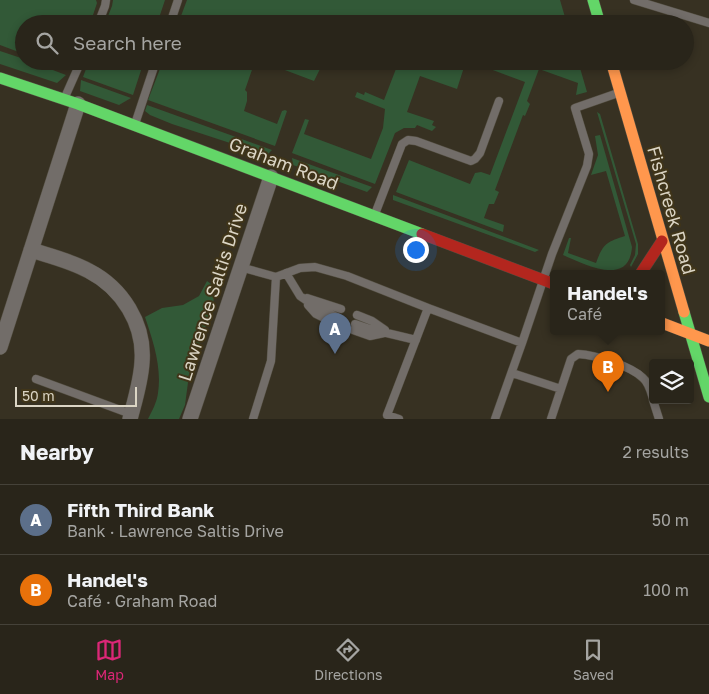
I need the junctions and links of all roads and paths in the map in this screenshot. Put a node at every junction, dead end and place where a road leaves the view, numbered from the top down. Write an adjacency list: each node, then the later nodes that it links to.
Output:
1 (106, 0): 5 (lane)
2 (178, 0): 6 (lane)
3 (593, 0): 7 (main road)
4 (634, 0): 8 (lane)
5 (102, 15)
6 (173, 15)
7 (597, 15)
8 (683, 15)
9 (694, 18): 10 (lane)
10 (709, 23)
11 (79, 70): 17 (lane)
12 (153, 70): 18 (lane)
13 (614, 70): 15 (main road, Fishcreek Road)
14 (0, 78): 17 (main road, Graham Road)
15 (620, 92): 21 (main road, Fishcreek Road); 27 (lane)
16 (500, 101): 20 (lane)
17 (71, 102): 18 (main road, Graham Road); 22 (street)
18 (134, 126): 19 (main road, Graham Road)
19 (271, 177): 20 (main road, Graham Road); 23 (street, Lawrence Saltis Drive)
20 (374, 216): 27 (main road, Graham Road)
21 (662, 240): 24 (main road); 37 (main road, Fishcreek Road)
22 (31, 250): 41 (street); 48 (street)
23 (240, 267): 26 (lane); 50 (street, Lawrence Saltis Drive)
24 (643, 270)
25 (286, 273): 26 (lane); 29 (lane); 30 (lane)
26 (276, 277): 51 (lane)
27 (543, 280): 28 (main road, Graham Road); 40 (lane)
28 (550, 283)
29 (300, 296): 31 (lane); 33 (lane)
30 (428, 308): 38 (lane); 40 (lane)
31 (341, 309)
32 (358, 315): 36 (lane)
33 (336, 320)
34 (665, 324): 37 (main road)
35 (354, 327): 36 (lane)
36 (388, 332): 38 (lane)
37 (689, 333): 39 (main road); 46 (main road, Fishcreek Road)
38 (416, 340): 49 (lane)
39 (709, 341)
40 (522, 343): 42 (lane)
41 (0, 347)
42 (512, 373): 44 (lane); 53 (lane)
43 (36, 379): 48 (lane)
44 (561, 390): 45 (lane); 54 (lane)
45 (649, 390)
46 (709, 397)
47 (654, 404): 55 (lane)
48 (131, 417)
49 (387, 417): 52 (lane)
50 (190, 419)
51 (253, 419)
52 (399, 419)
53 (495, 419)
54 (551, 419)
55 (659, 419)

